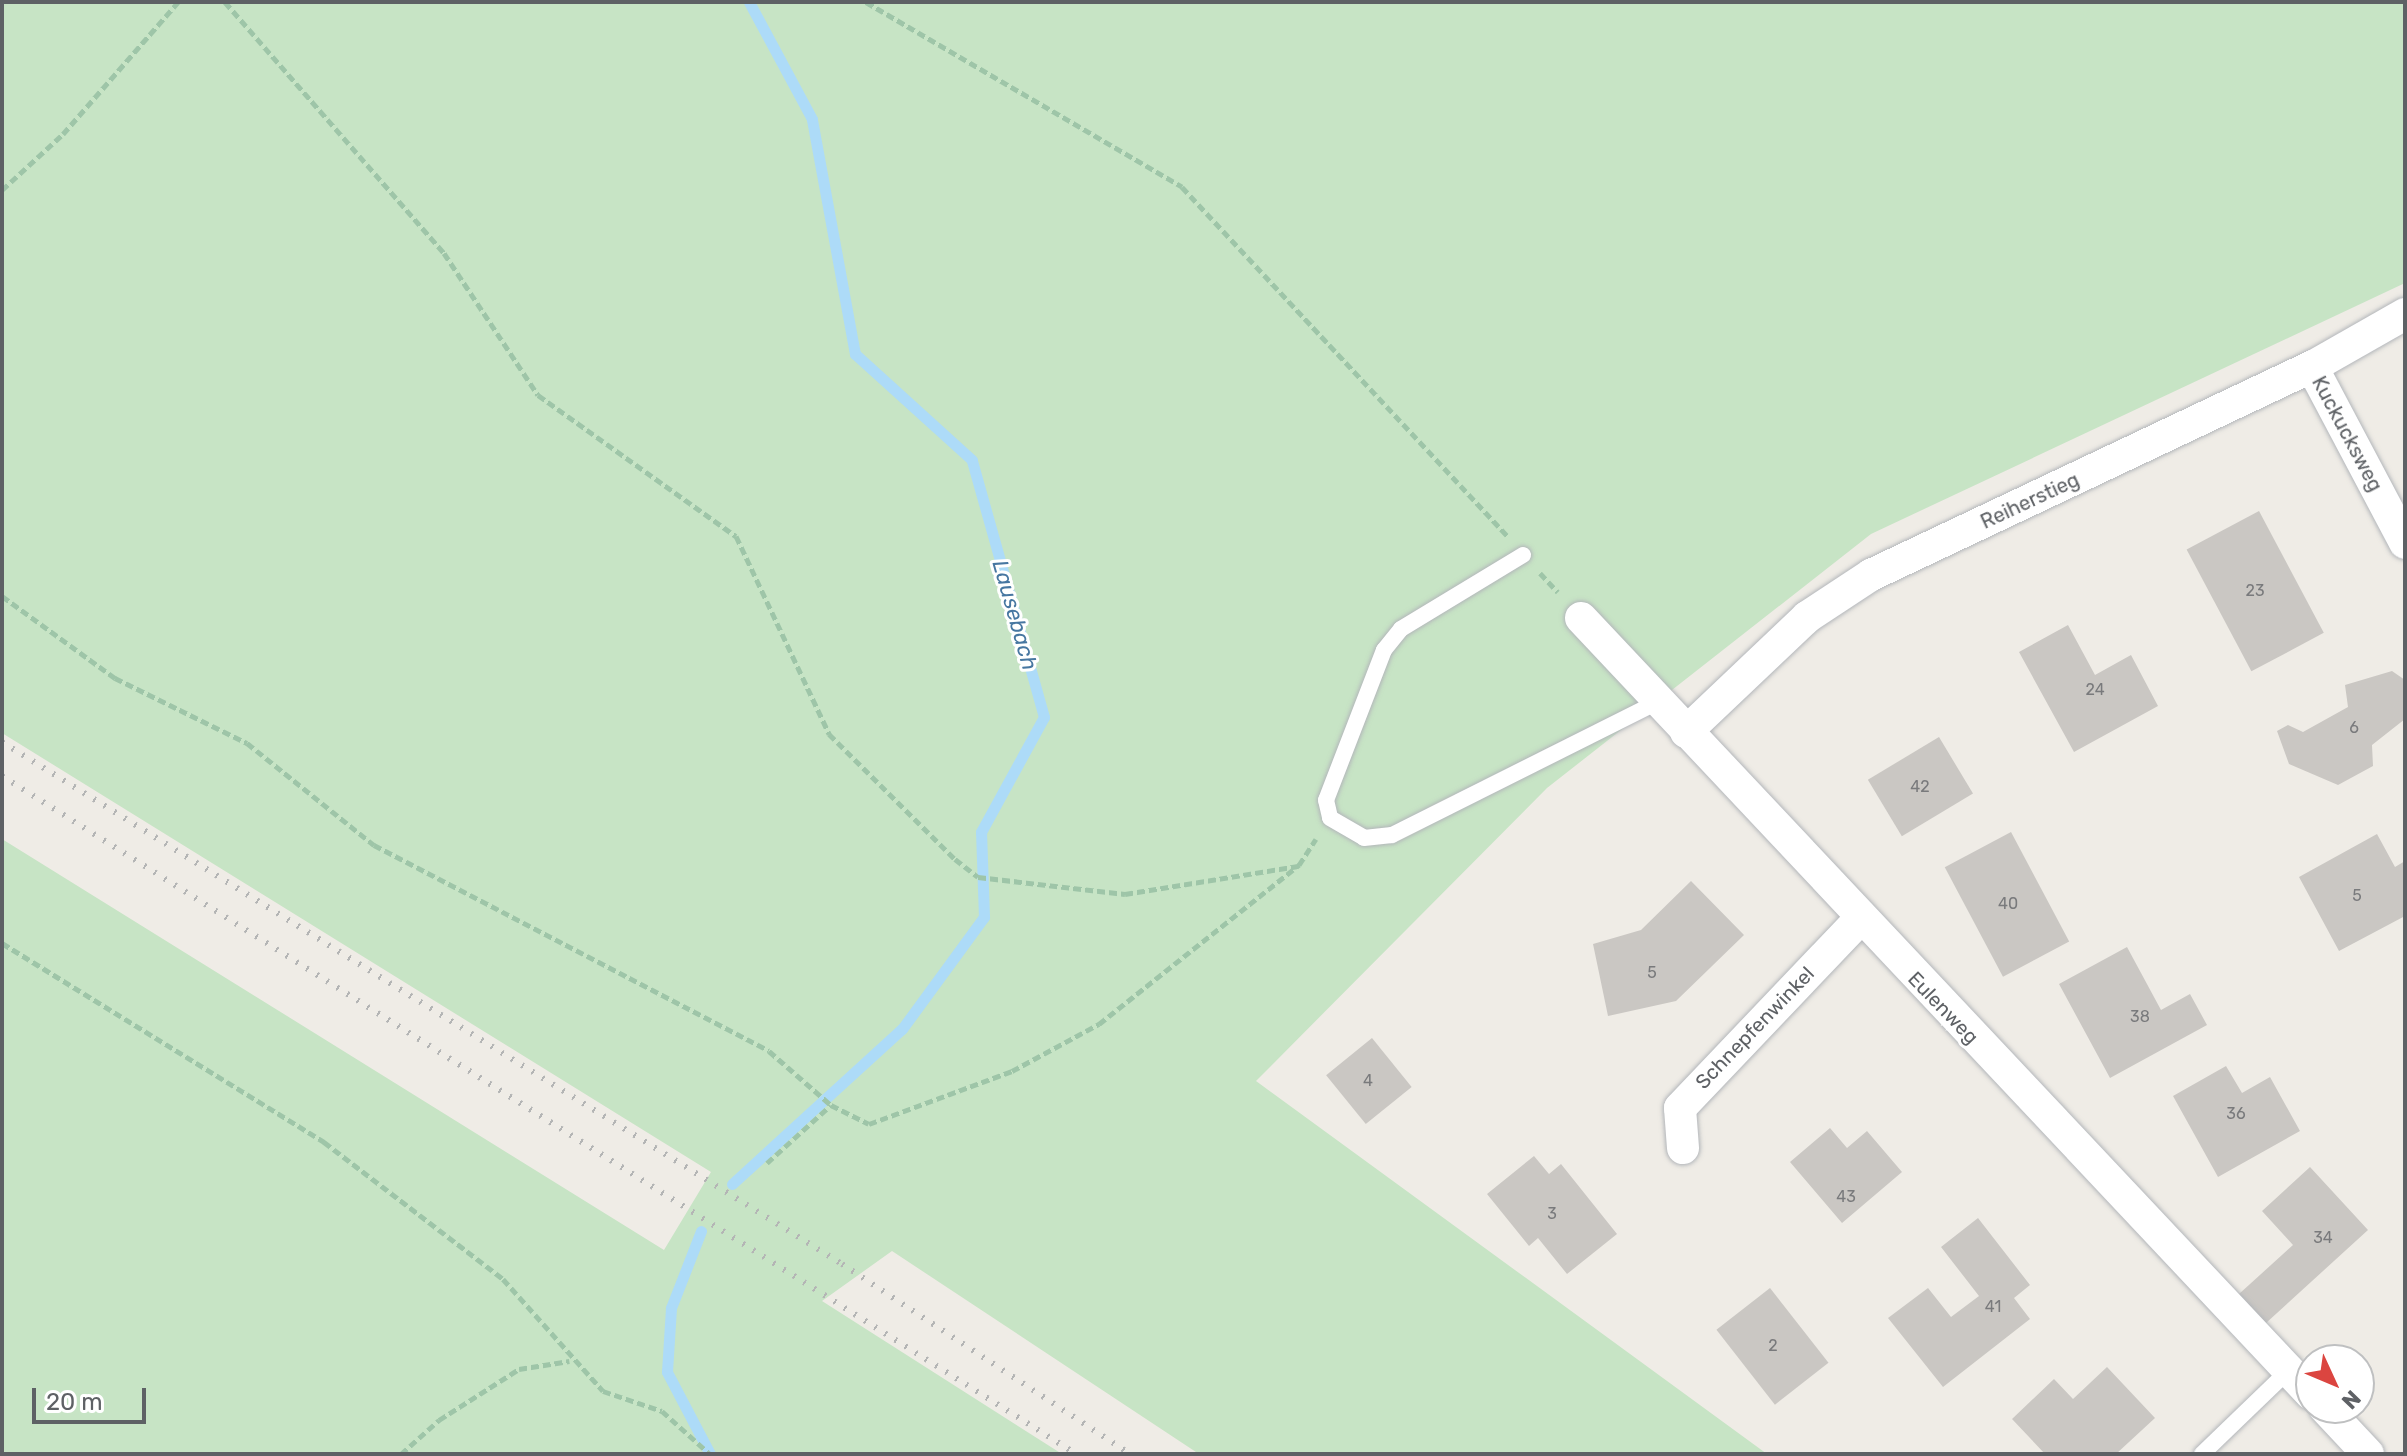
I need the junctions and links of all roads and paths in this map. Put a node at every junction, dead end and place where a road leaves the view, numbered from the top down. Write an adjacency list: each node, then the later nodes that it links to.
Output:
1 (178, 2): 4 (path)
2 (225, 2): 15 (path)
3 (866, 2): 7 (path)
4 (2, 190)
5 (2405, 314): 6 (street, Reiherstieg)
6 (2312, 367): 8 (street, Kuckucksweg); 13 (street, Reiherstieg)
7 (1451, 471)
8 (2405, 543)
9 (1523, 555): 14 (lane)
10 (2, 596): 18 (path)
11 (1581, 618): 12 (street, Eulenweg)
12 (1658, 702): 13 (street, Eulenweg); 14 (lane)
13 (1686, 732): 16 (street, Eulenweg)
14 (1330, 818): 15 (path)
15 (1299, 865): 18 (path)
16 (1859, 920): 19 (street, Schnepfenwinkel); 22 (street, Eulenweg)
17 (2, 943): 21 (path)
18 (831, 1105): 20 (path)
19 (1683, 1148)
20 (767, 1163)
21 (570, 1361): 25 (path); 26 (path)
22 (2289, 1370): 23 (street, Eulenweg); 27 (lane)
23 (2295, 1377)
24 (2340, 1424): 28 (street)
25 (401, 1454)
26 (710, 1454)
27 (2202, 1454)
28 (2368, 1454)

